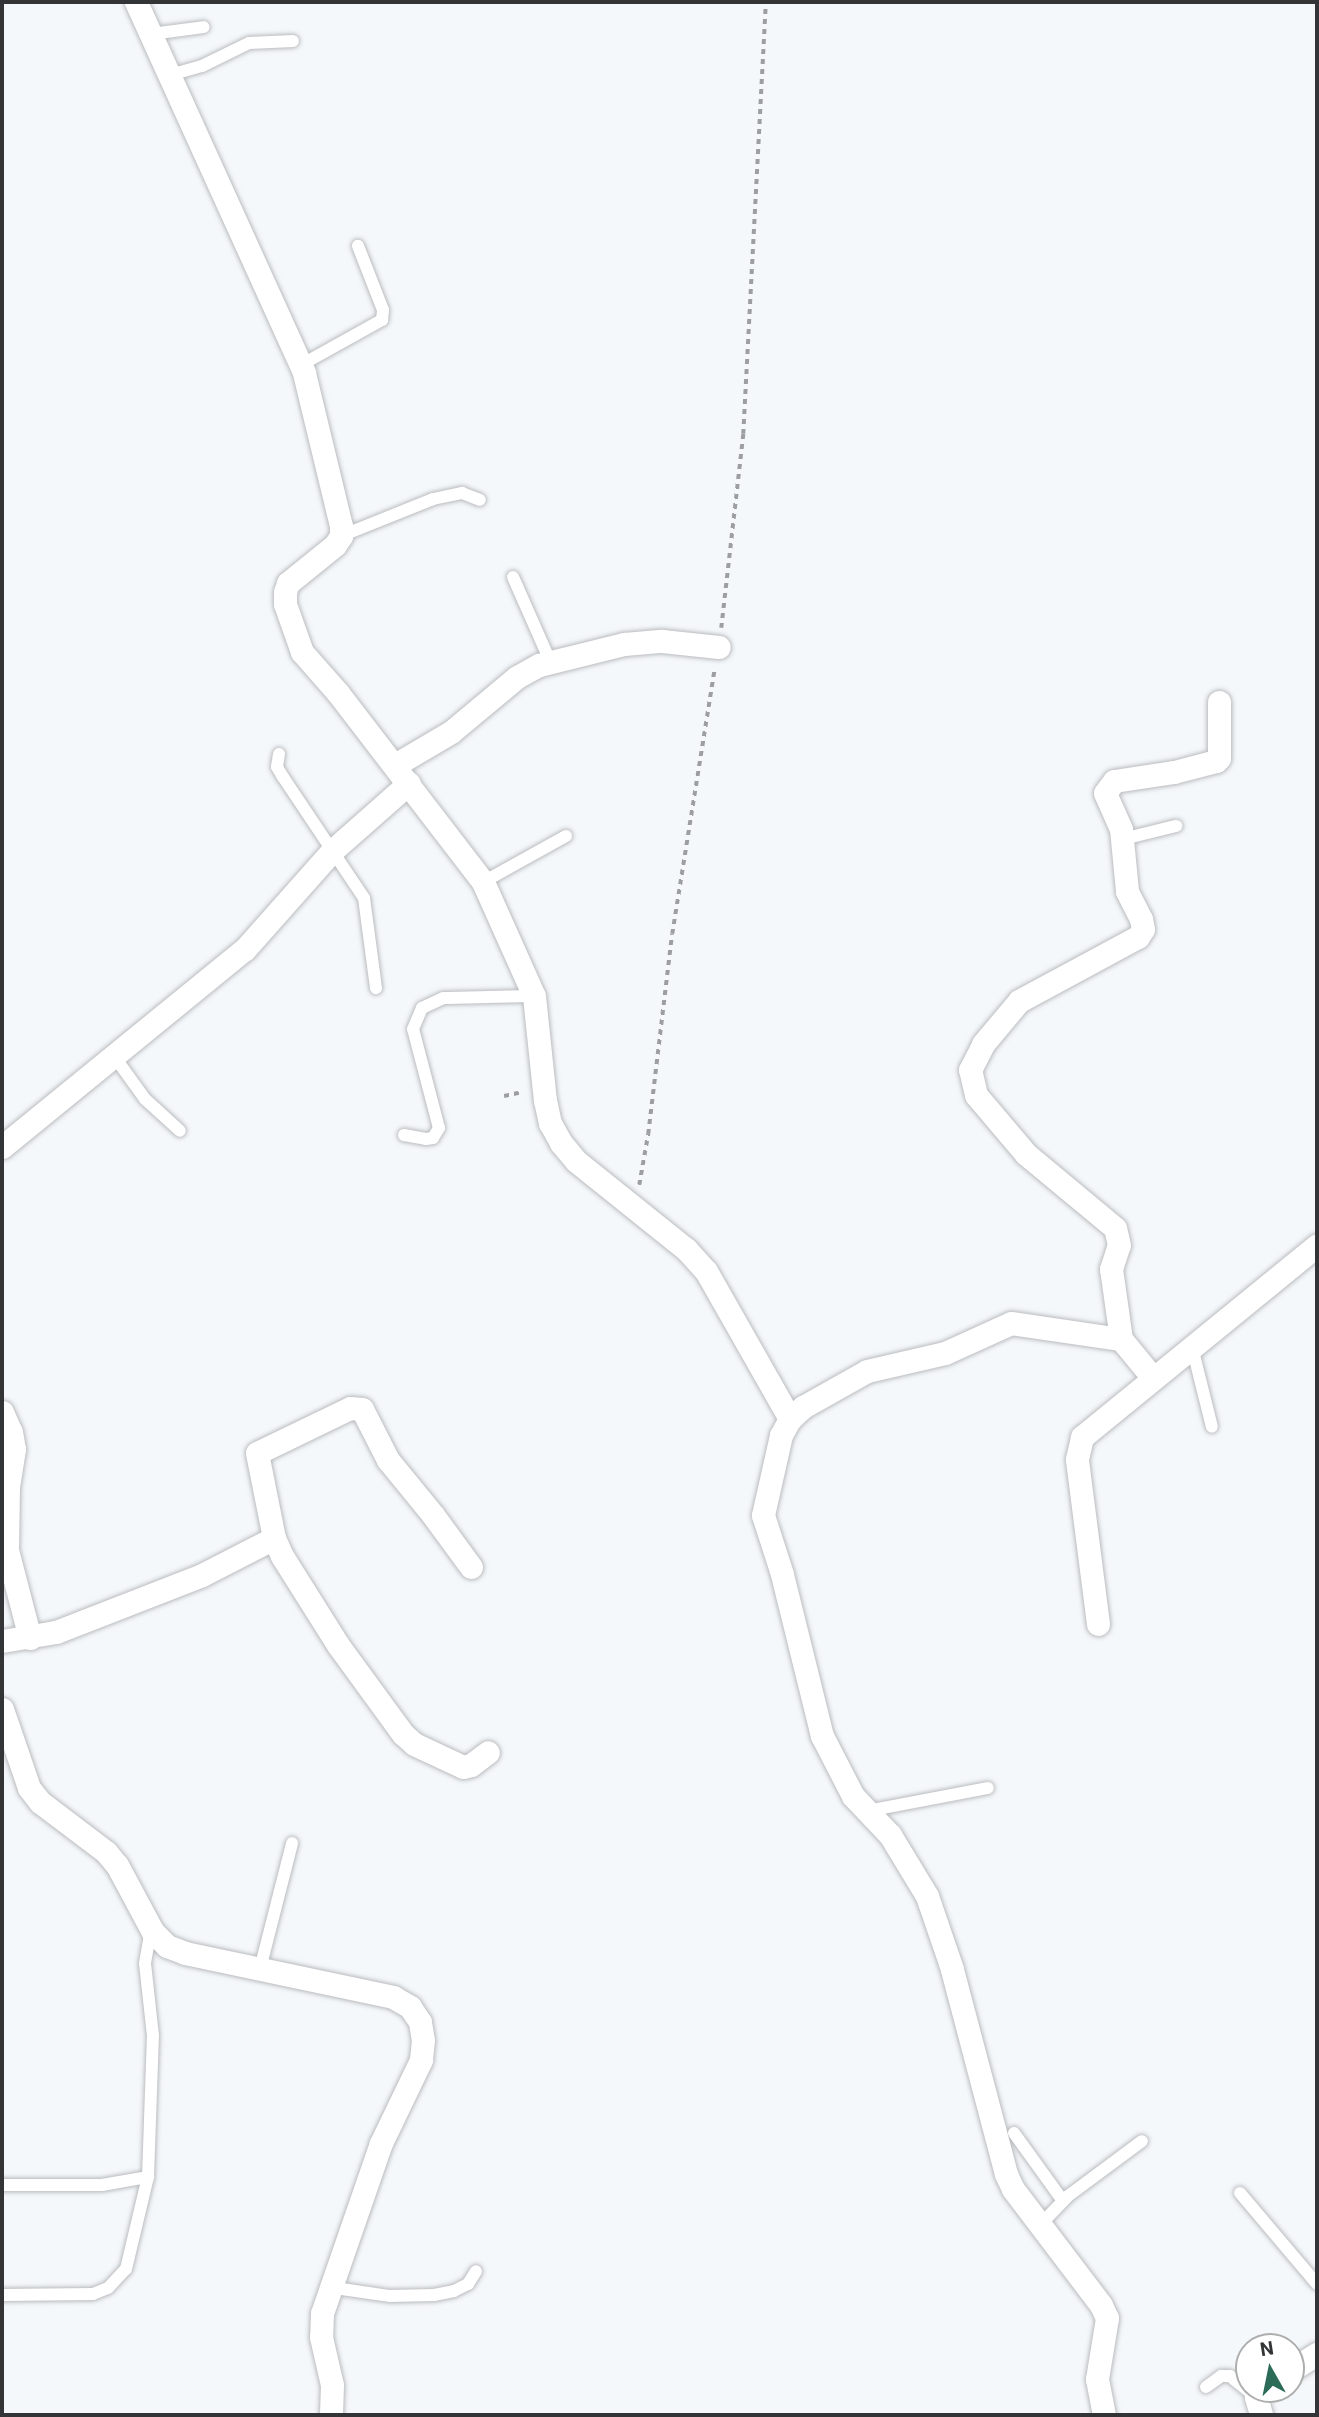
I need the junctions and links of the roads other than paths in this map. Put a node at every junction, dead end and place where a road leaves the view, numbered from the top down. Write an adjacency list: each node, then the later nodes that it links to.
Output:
1 (136, 2): 3 (street)
2 (204, 27): 3 (lane)
3 (151, 34): 5 (street)
4 (293, 41): 5 (lane)
5 (170, 75): 7 (street)
6 (358, 246): 7 (lane)
7 (301, 365): 9 (street)
8 (480, 500): 9 (lane)
9 (341, 536): 15 (street)
10 (513, 577): 12 (lane)
11 (719, 647): 12 (street)
12 (550, 662): 15 (street)
13 (1219, 702): 18 (street)
14 (279, 754): 19 (lane)
15 (402, 774): 19 (street); 20 (street)
16 (1176, 826): 18 (lane)
17 (566, 836): 20 (lane)
18 (1123, 839): 28 (street)
19 (332, 850): 21 (lane); 23 (street)
20 (483, 882): 22 (street)
21 (376, 988)
22 (534, 996): 25 (lane); 32 (street)
23 (114, 1056): 24 (lane); 26 (street)
24 (180, 1131)
25 (404, 1135)
26 (2, 1147)
27 (1317, 1245): 29 (street)
28 (1121, 1339): 30 (street); 32 (street)
29 (1192, 1347): 30 (street); 33 (lane)
30 (1153, 1378): 36 (street)
31 (2, 1412): 37 (street)
32 (790, 1419): 42 (street)
33 (1212, 1427)
34 (274, 1538): 35 (street); 37 (street); 40 (street)
35 (471, 1567)
36 (1098, 1624)
37 (30, 1638): 38 (street)
38 (2, 1641)
39 (2, 1709): 44 (street)
40 (488, 1752)
41 (988, 1788): 42 (lane)
42 (867, 1811): 52 (street)
43 (292, 1843): 45 (lane)
44 (153, 1932): 45 (street); 48 (lane)
45 (260, 1969): 55 (street)
46 (1014, 2133): 51 (lane)
47 (1142, 2141): 51 (lane)
48 (148, 2177): 49 (lane); 56 (lane)
49 (2, 2185)
50 (1240, 2193): 54 (lane)
51 (1063, 2201): 52 (lane)
52 (1040, 2225): 60 (street)
53 (476, 2271): 55 (lane)
54 (1317, 2284)
55 (328, 2287): 59 (street)
56 (2, 2295)
57 (1235, 2379): 58 (lane)
58 (1206, 2387)
59 (331, 2415)
60 (1104, 2415)

